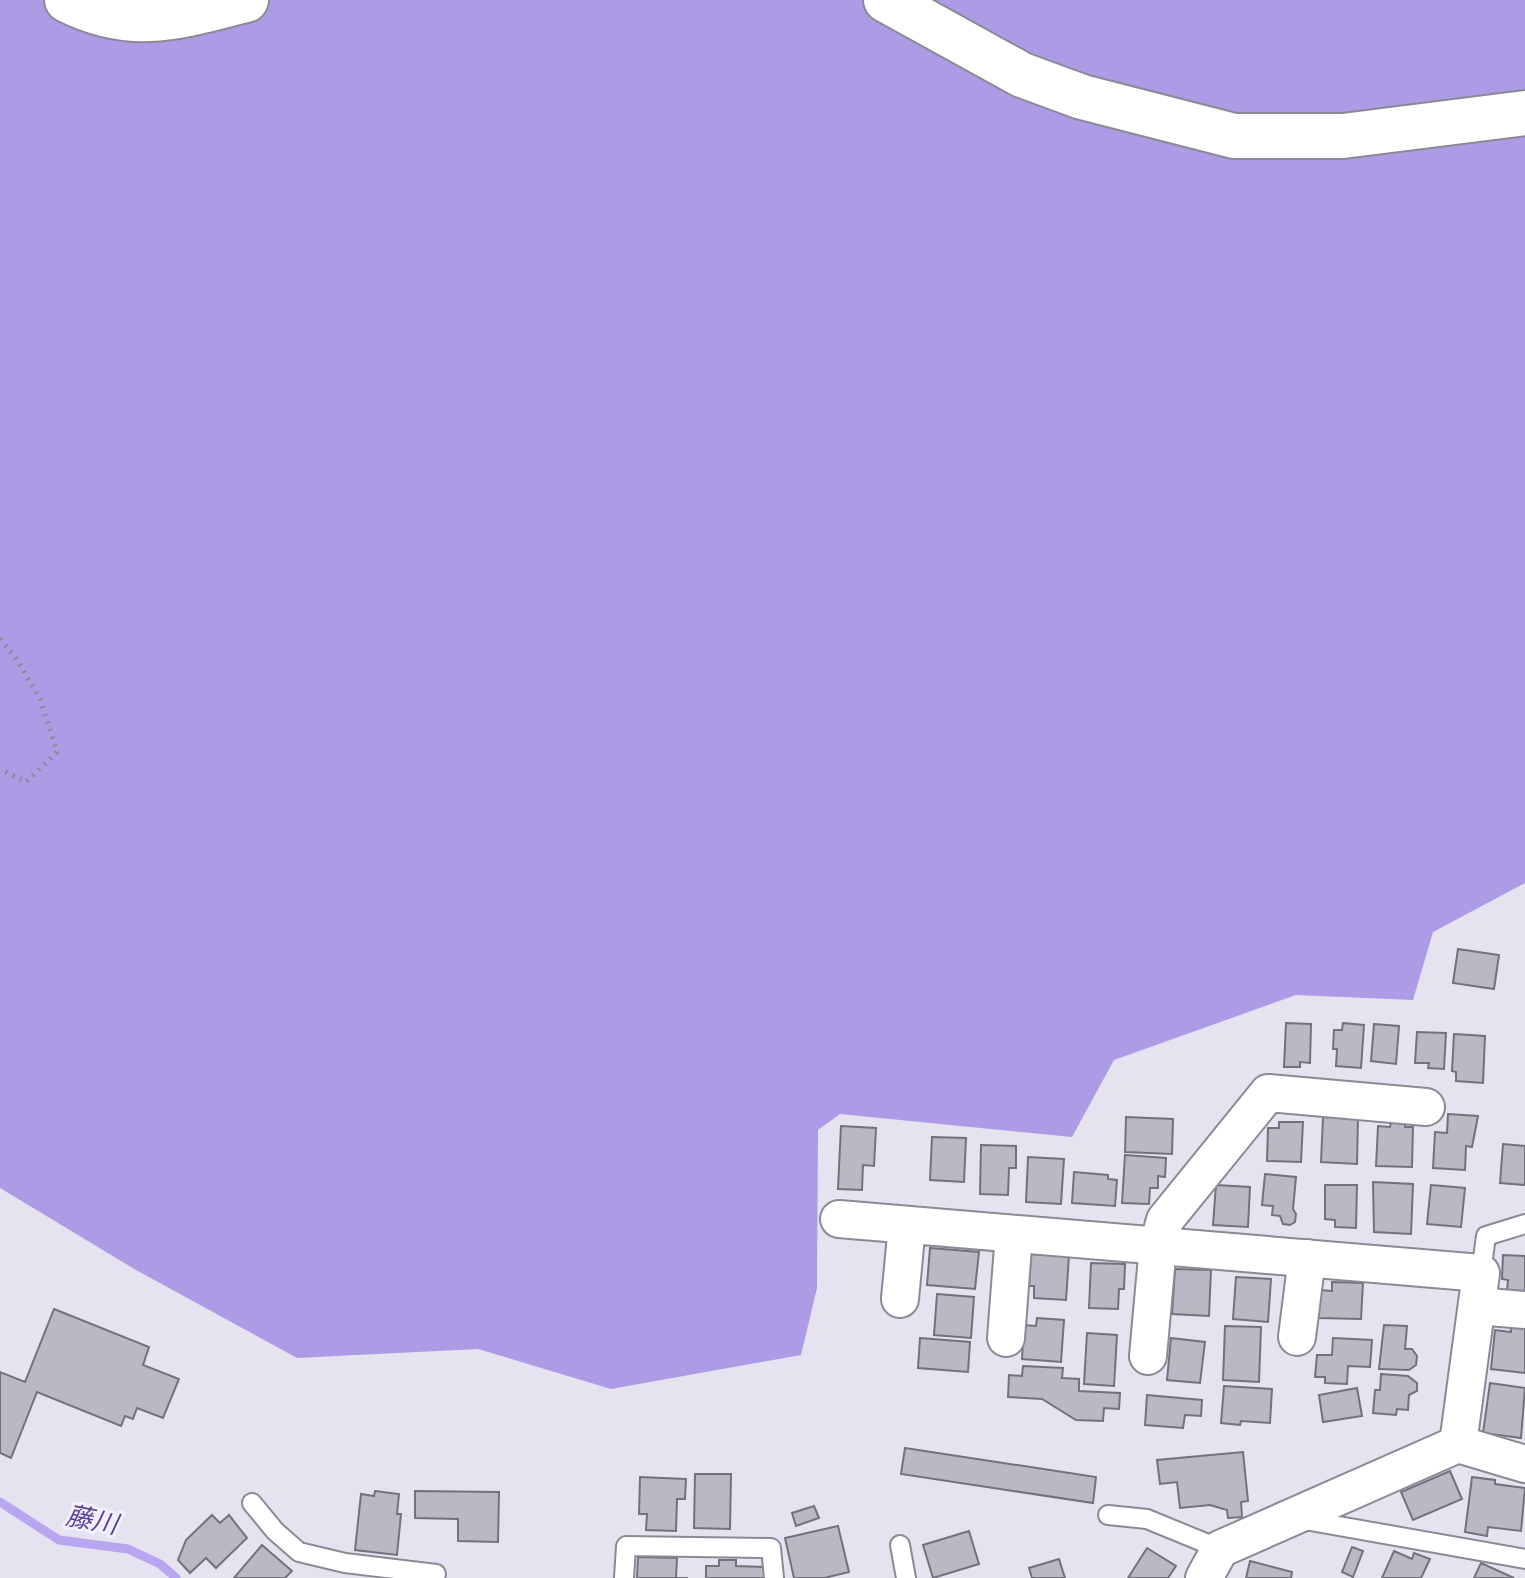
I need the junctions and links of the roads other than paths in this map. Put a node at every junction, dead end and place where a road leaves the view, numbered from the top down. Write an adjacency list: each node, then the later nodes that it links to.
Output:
1 (67, 0): 2 (main road)
2 (246, 0)
3 (886, 0): 4 (main road)
4 (1525, 113)
5 (1426, 1107): 10 (street)
6 (839, 1219): 8 (street)
7 (1525, 1224): 12 (lane)
8 (907, 1225): 9 (street); 13 (street)
9 (1014, 1234): 10 (street); 16 (street)
10 (1158, 1246): 11 (street); 17 (street)
11 (1307, 1258): 12 (street); 15 (street)
12 (1479, 1289): 14 (street); 18 (street)
13 (900, 1299)
14 (1525, 1310)
15 (1297, 1337)
16 (1006, 1338)
17 (1148, 1356)
18 (1458, 1444): 19 (street); 22 (street)
19 (1525, 1464)
20 (252, 1503): 26 (lane)
21 (1108, 1515): 25 (lane)
22 (1291, 1517): 24 (lane); 25 (street)
23 (900, 1545): 29 (lane)
24 (1525, 1559)
25 (1212, 1563)
26 (435, 1578)
27 (624, 1578): 28 (lane)
28 (774, 1578)
29 (906, 1578)

